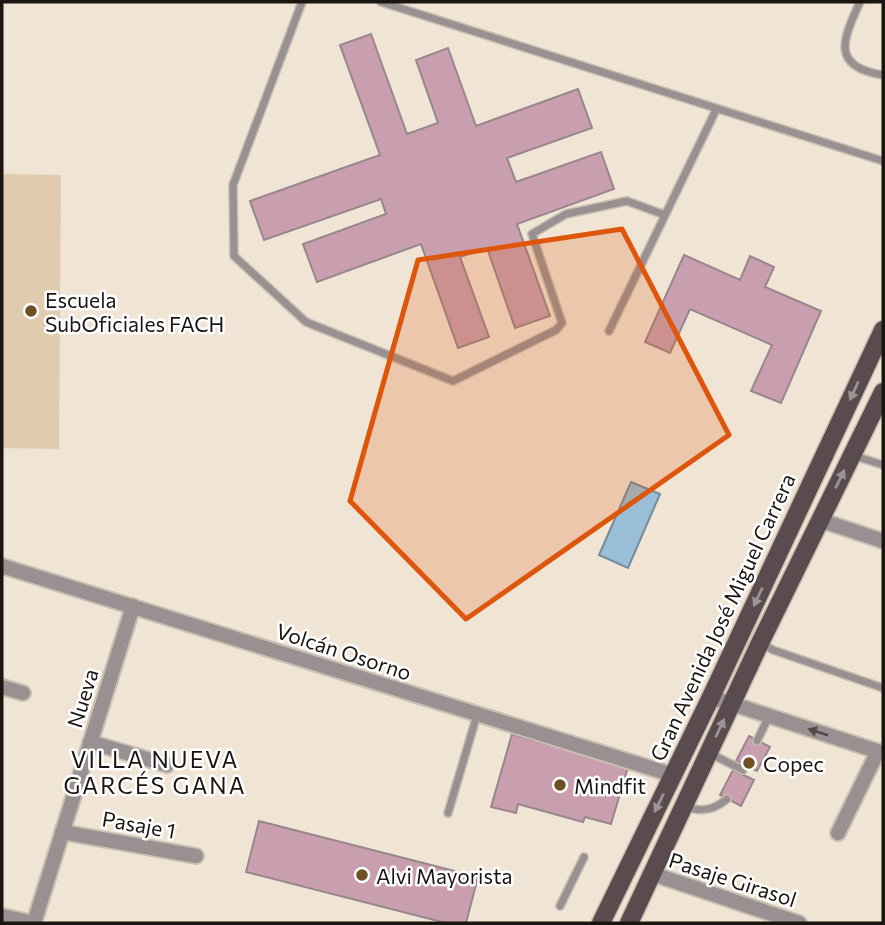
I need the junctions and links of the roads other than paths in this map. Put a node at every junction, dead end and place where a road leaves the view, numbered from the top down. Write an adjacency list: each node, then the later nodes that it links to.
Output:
1 (302, 2): 7 (lane)
2 (381, 2): 5 (lane)
3 (860, 2): 4 (lane)
4 (883, 75)
5 (716, 110): 6 (lane); 7 (lane)
6 (883, 161)
7 (665, 215): 9 (lane)
8 (883, 330): 21 (main road, Gran Avenida José Miguel Carrera, one-way to 21)
9 (609, 331)
10 (883, 392): 11 (main road)
11 (852, 454): 12 (lane); 13 (main road, one-way to 11)
12 (883, 465)
13 (820, 520): 14 (street); 17 (main road)
14 (883, 541)
15 (2, 566): 16 (street, Volcán Osorno)
16 (133, 606): 23 (street, Volcán Osorno); 26 (street, Nueva)
17 (760, 643): 19 (lane); 22 (main road)
18 (2, 687): 20 (street)
19 (883, 688)
20 (23, 693)
21 (711, 697): 22 (street); 31 (main road, Gran Avenida José Miguel Carrera)
22 (732, 704): 24 (street); 28 (main road, one-way to 22)
23 (477, 715): 31 (street, Volcán Osorno); 34 (lane)
24 (769, 716): 25 (lane); 27 (street, one-way to 24)
25 (757, 741)
26 (96, 743): 29 (street); 35 (street, Nueva)
27 (880, 752): 36 (street)
28 (709, 753): 30 (lane); 33 (main road)
29 (167, 765)
30 (743, 770)
31 (673, 775): 43 (main road, Gran Avenida José Miguel Carrera, one-way to 43)
32 (727, 799): 33 (lane)
33 (684, 806): 39 (main road)
34 (448, 813)
35 (69, 833): 37 (street, Pasaje 1); 42 (street, Nueva)
36 (838, 833)
37 (196, 856)
38 (584, 857): 40 (lane)
39 (653, 874): 44 (main road); 45 (street, Pasaje Girasol)
40 (559, 906)
41 (2, 916): 42 (street)
42 (34, 923)
43 (601, 923)
44 (629, 923)
45 (799, 923)

